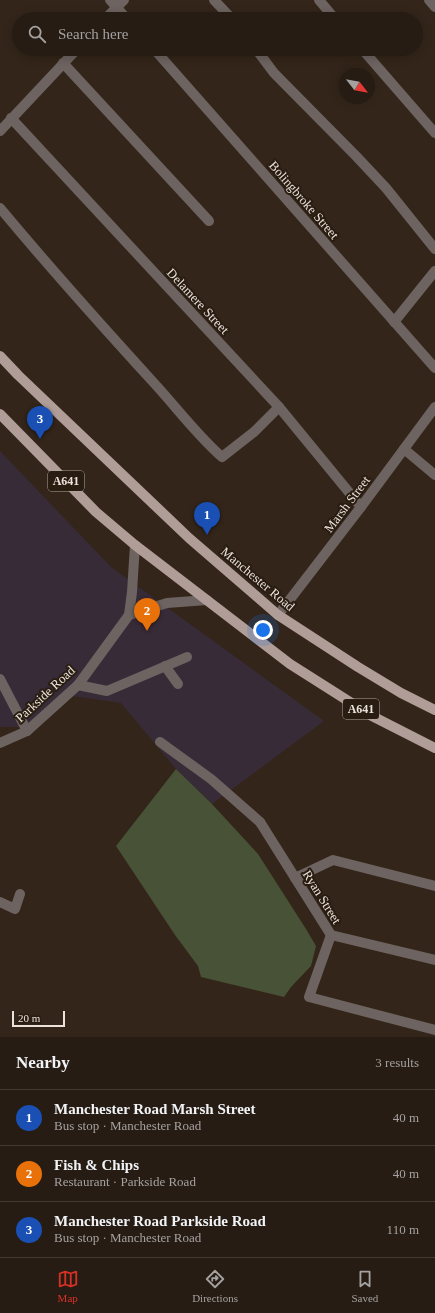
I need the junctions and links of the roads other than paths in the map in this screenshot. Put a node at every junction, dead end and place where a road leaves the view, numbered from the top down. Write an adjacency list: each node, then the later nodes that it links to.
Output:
1 (214, 0): 8 (street)
2 (319, 0): 9 (street)
3 (429, 0): 5 (street)
4 (117, 2): 6 (street); 7 (street)
5 (435, 6)
6 (110, 12)
7 (123, 12)
8 (225, 12)
9 (330, 12)
10 (70, 56): 14 (street)
11 (160, 56): 22 (street, Bolingbroke Street)
12 (261, 56): 20 (street)
13 (368, 56): 17 (street)
14 (63, 63): 15 (street); 19 (street)
15 (11, 118): 16 (street); 25 (street, Delamere Street)
16 (0, 131)
17 (435, 133)
18 (0, 208): 25 (street)
19 (209, 221)
20 (435, 248)
21 (435, 271): 22 (street)
22 (394, 322): 24 (street, Bolingbroke Street)
23 (0, 356): 34 (main road, Manchester Road / A641)
24 (435, 368)
25 (279, 407): 30 (street, Delamere Street)
26 (435, 407): 28 (street, Marsh Street)
27 (0, 414): 31 (main road, A641)
28 (404, 449): 29 (street); 30 (street, Marsh Street)
29 (435, 475)
30 (361, 507): 34 (street, Marsh Street)
31 (135, 545): 32 (main road, A641); 33 (street, Parkside Road)
32 (207, 600): 33 (street); 44 (main road, A641)
33 (129, 615): 39 (street, Parkside Road)
34 (278, 615): 40 (main road, Manchester Road / A641)
35 (187, 657): 36 (street)
36 (165, 666): 38 (street); 39 (street)
37 (0, 679): 41 (street)
38 (178, 684)
39 (78, 685): 41 (street, Parkside Road)
40 (435, 710)
41 (27, 731): 43 (street, Parkside Road)
42 (160, 742): 45 (street, Ryan Street)
43 (0, 743)
44 (435, 748)
45 (295, 878): 46 (street); 49 (street, Ryan Street)
46 (435, 886)
47 (20, 894): 48 (street)
48 (0, 902)
49 (331, 935): 50 (street, Ryan Street); 51 (street)
50 (435, 960)
51 (435, 1030)

